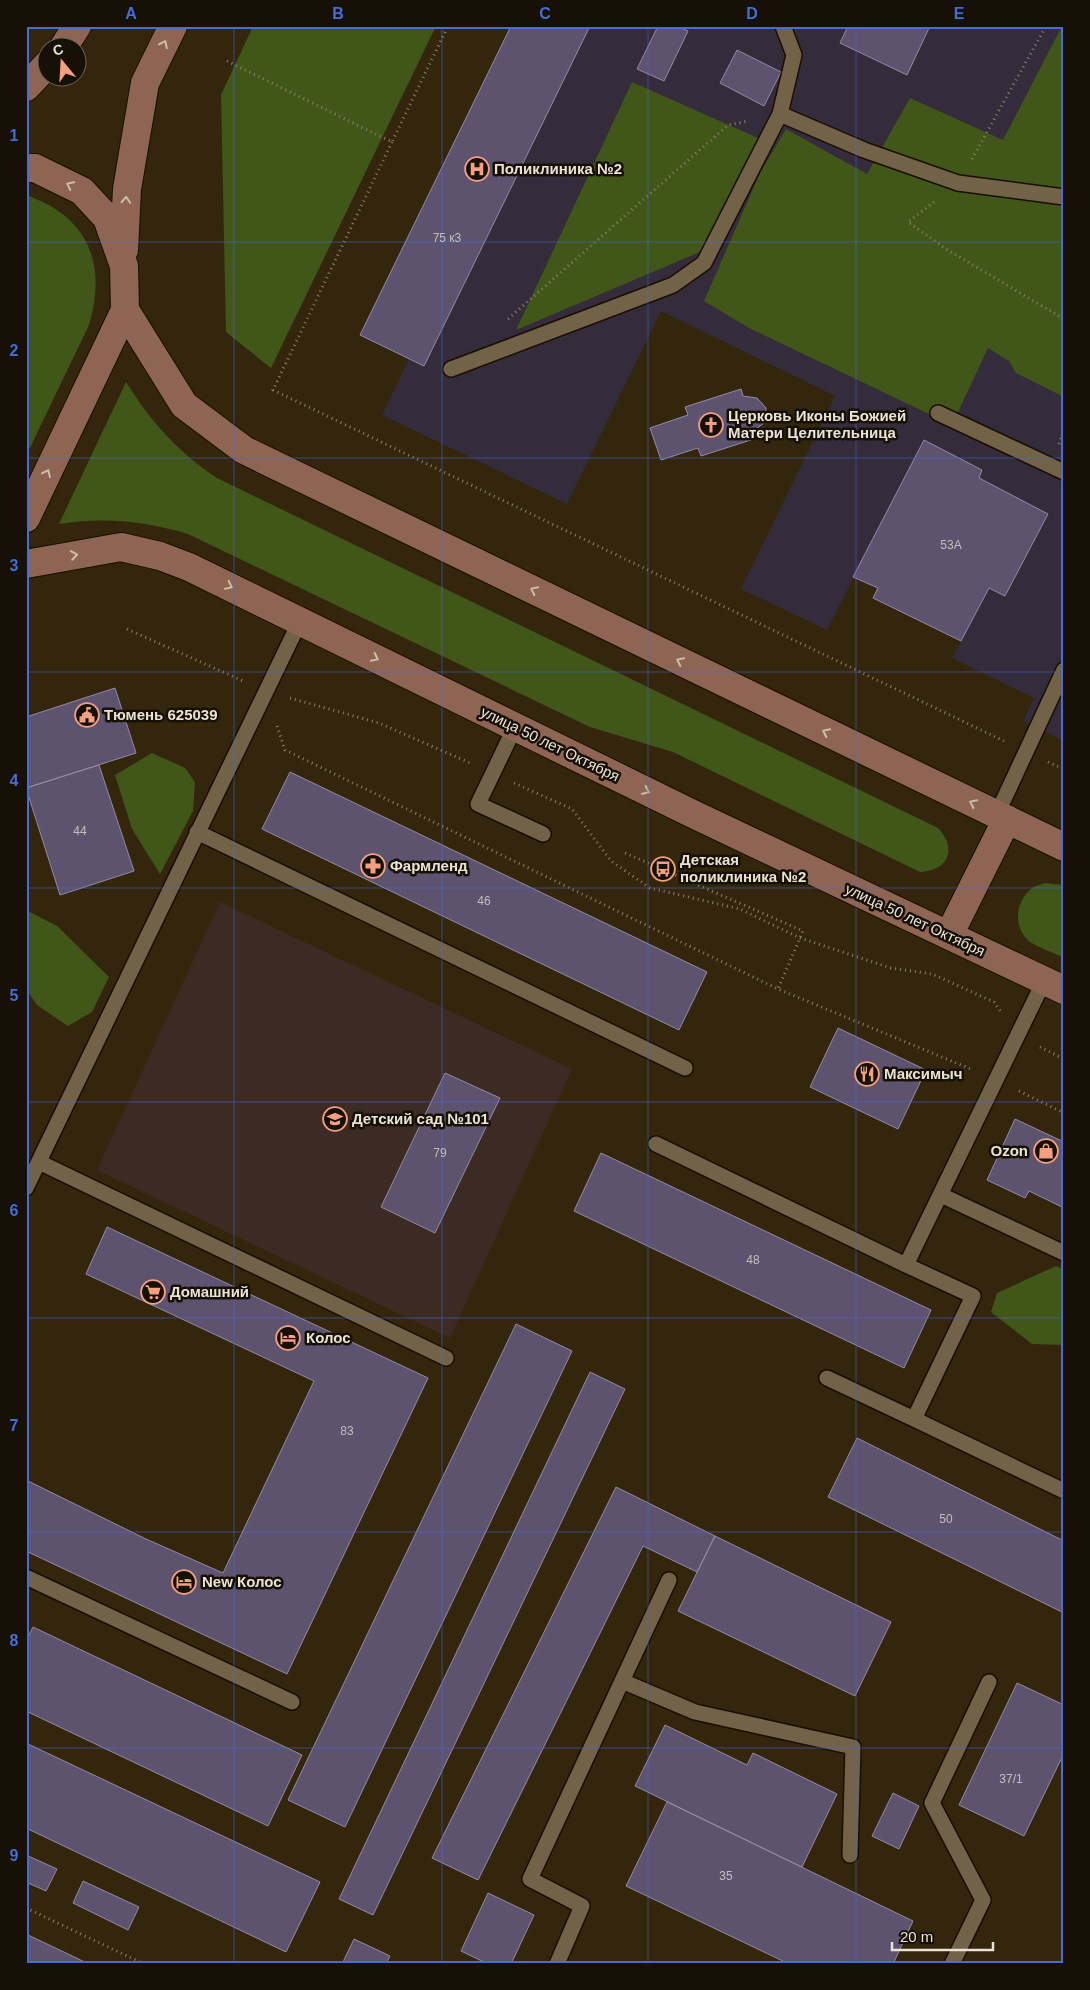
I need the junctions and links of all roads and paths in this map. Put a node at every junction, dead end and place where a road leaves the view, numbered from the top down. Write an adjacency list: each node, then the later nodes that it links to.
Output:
1 (77, 26): 6 (main road)
2 (173, 26): 15 (main road, one-way to 2)
3 (448, 26): 11 (path)
4 (783, 26): 10 (lane)
5 (1046, 26): 13 (path)
6 (70, 38)
7 (227, 61): 11 (path)
8 (38, 74): 9 (main road)
9 (26, 87)
10 (780, 114): 13 (lane); 18 (path); 19 (lane)
11 (392, 142): 29 (path)
12 (26, 168): 15 (main road, one-way to 12)
13 (958, 183): 14 (lane); 17 (path)
14 (1064, 197)
15 (124, 266): 16 (main road)
16 (125, 310): 22 (main road, one-way to 16); 31 (main road, one-way to 16)
17 (1064, 319)
18 (504, 323)
19 (451, 369)
20 (938, 413): 21 (lane)
21 (1064, 472)
22 (26, 518)
23 (26, 564): 24 (main road, улица 50 лет Октября, one-way to 24)
24 (300, 621): 27 (lane); 28 (main road, улица 50 лет Октября, one-way to 28)
25 (126, 629): 27 (path)
26 (1064, 670): 29 (lane)
27 (266, 692): 32 (lane); 39 (path)
28 (515, 727): 33 (lane); 36 (main road, улица 50 лет Октября, one-way to 36)
29 (1027, 752): 30 (path); 31 (lane)
30 (1064, 770)
31 (1002, 817): 34 (main road); 36 (main road)
32 (197, 832): 42 (lane); 46 (lane)
33 (543, 834)
34 (1064, 847)
35 (625, 853): 37 (path)
36 (949, 935): 38 (main road, улица 50 лет Октября)
37 (800, 938): 39 (path); 40 (path)
38 (1054, 985): 40 (lane)
39 (778, 989): 43 (path)
40 (1019, 1037): 41 (path); 43 (lane)
41 (1064, 1059)
42 (685, 1068)
43 (997, 1080): 44 (path); 48 (lane)
44 (1064, 1112)
45 (656, 1144): 50 (lane)
46 (40, 1162): 47 (lane); 51 (lane)
47 (26, 1188)
48 (940, 1194): 49 (lane); 50 (lane)
49 (1064, 1253)
50 (906, 1265): 53 (lane)
51 (446, 1358)
52 (827, 1378): 53 (lane)
53 (914, 1419): 54 (lane)
54 (1064, 1491)
55 (26, 1577): 59 (lane)
56 (669, 1580): 57 (lane)
57 (622, 1681): 60 (lane); 63 (lane)
58 (989, 1682): 64 (lane)
59 (292, 1702)
60 (850, 1855)
61 (26, 1908): 62 (path)
62 (144, 1964)
63 (557, 1964)
64 (952, 1964)

